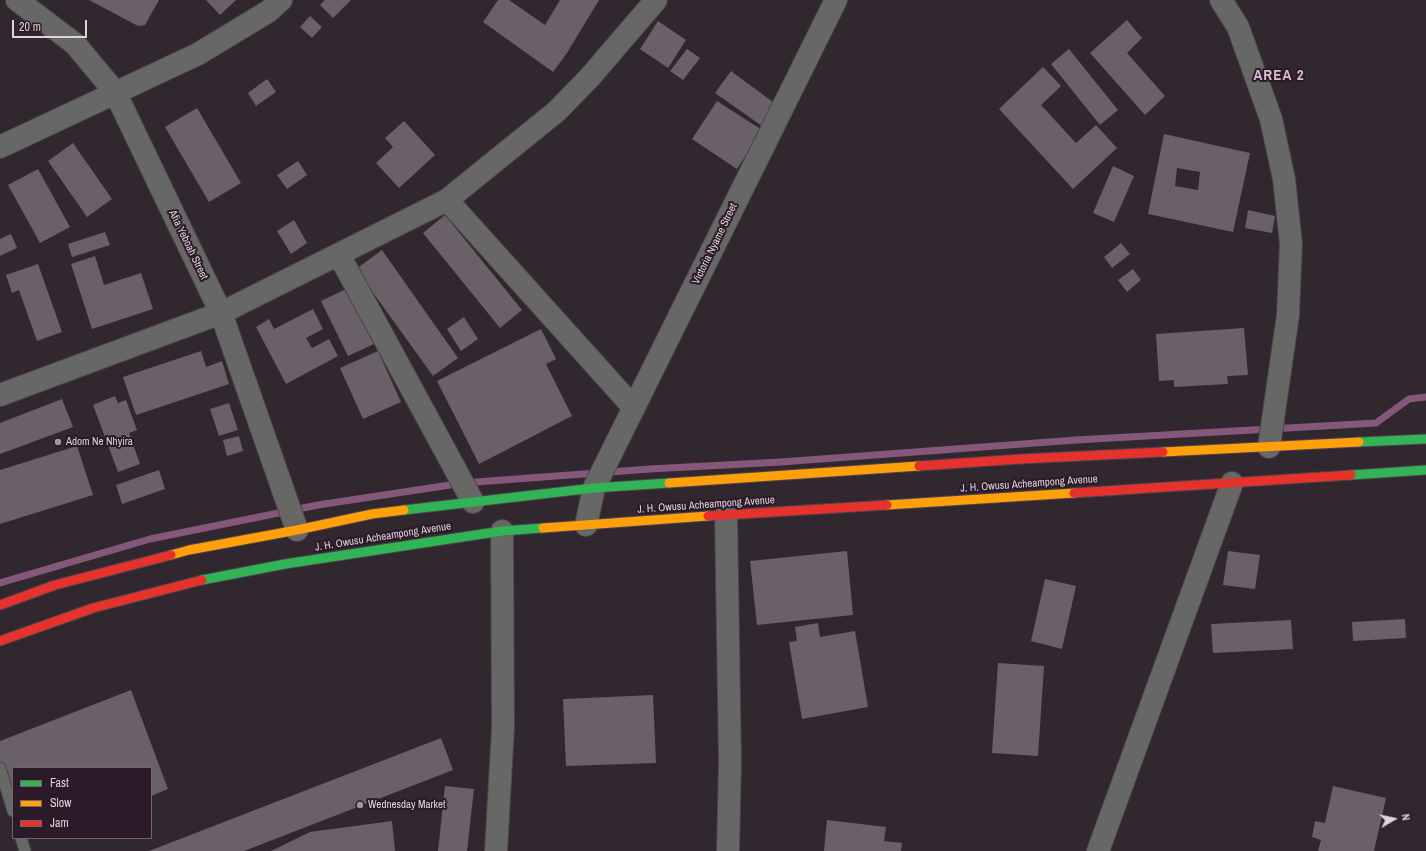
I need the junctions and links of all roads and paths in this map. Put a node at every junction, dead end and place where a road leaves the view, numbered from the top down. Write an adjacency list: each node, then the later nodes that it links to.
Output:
1 (17, 0): 6 (street, Afia Yeboah Street)
2 (281, 0): 6 (street)
3 (656, 0): 8 (street)
4 (836, 0): 12 (street, Victoria Nyame Street)
5 (1221, 0): 14 (street)
6 (116, 92): 7 (street); 10 (street, Afia Yeboah Street)
7 (0, 147)
8 (447, 200): 9 (street); 12 (street)
9 (339, 255): 10 (street); 18 (street)
10 (221, 313): 11 (street); 21 (street, Afia Yeboah Street)
11 (0, 395)
12 (634, 408): 17 (street, Victoria Nyame Street)
13 (1426, 439): 14 (street, J. H. Owusu Acheampong Avenue)
14 (1269, 447): 17 (street, J. H. Owusu Acheampong Avenue)
15 (1426, 470): 16 (street, J. H. Owusu Acheampong Avenue)
16 (1232, 483): 19 (street, J. H. Owusu Acheampong Avenue); 31 (street)
17 (594, 488): 18 (street, J. H. Owusu Acheampong Avenue); 20 (street, Victoria Nyame Street)
18 (474, 502): 21 (street, J. H. Owusu Acheampong Avenue)
19 (726, 515): 20 (street, J. H. Owusu Acheampong Avenue); 30 (street)
20 (586, 525): 22 (street, J. H. Owusu Acheampong Avenue)
21 (297, 530): 23 (street, J. H. Owusu Acheampong Avenue)
22 (502, 531): 24 (street, J. H. Owusu Acheampong Avenue); 29 (street)
23 (0, 605)
24 (0, 641)
25 (0, 768): 26 (lane)
26 (12, 808)
27 (21, 839): 28 (lane)
28 (25, 851)
29 (496, 851)
30 (728, 851)
31 (1098, 851)

